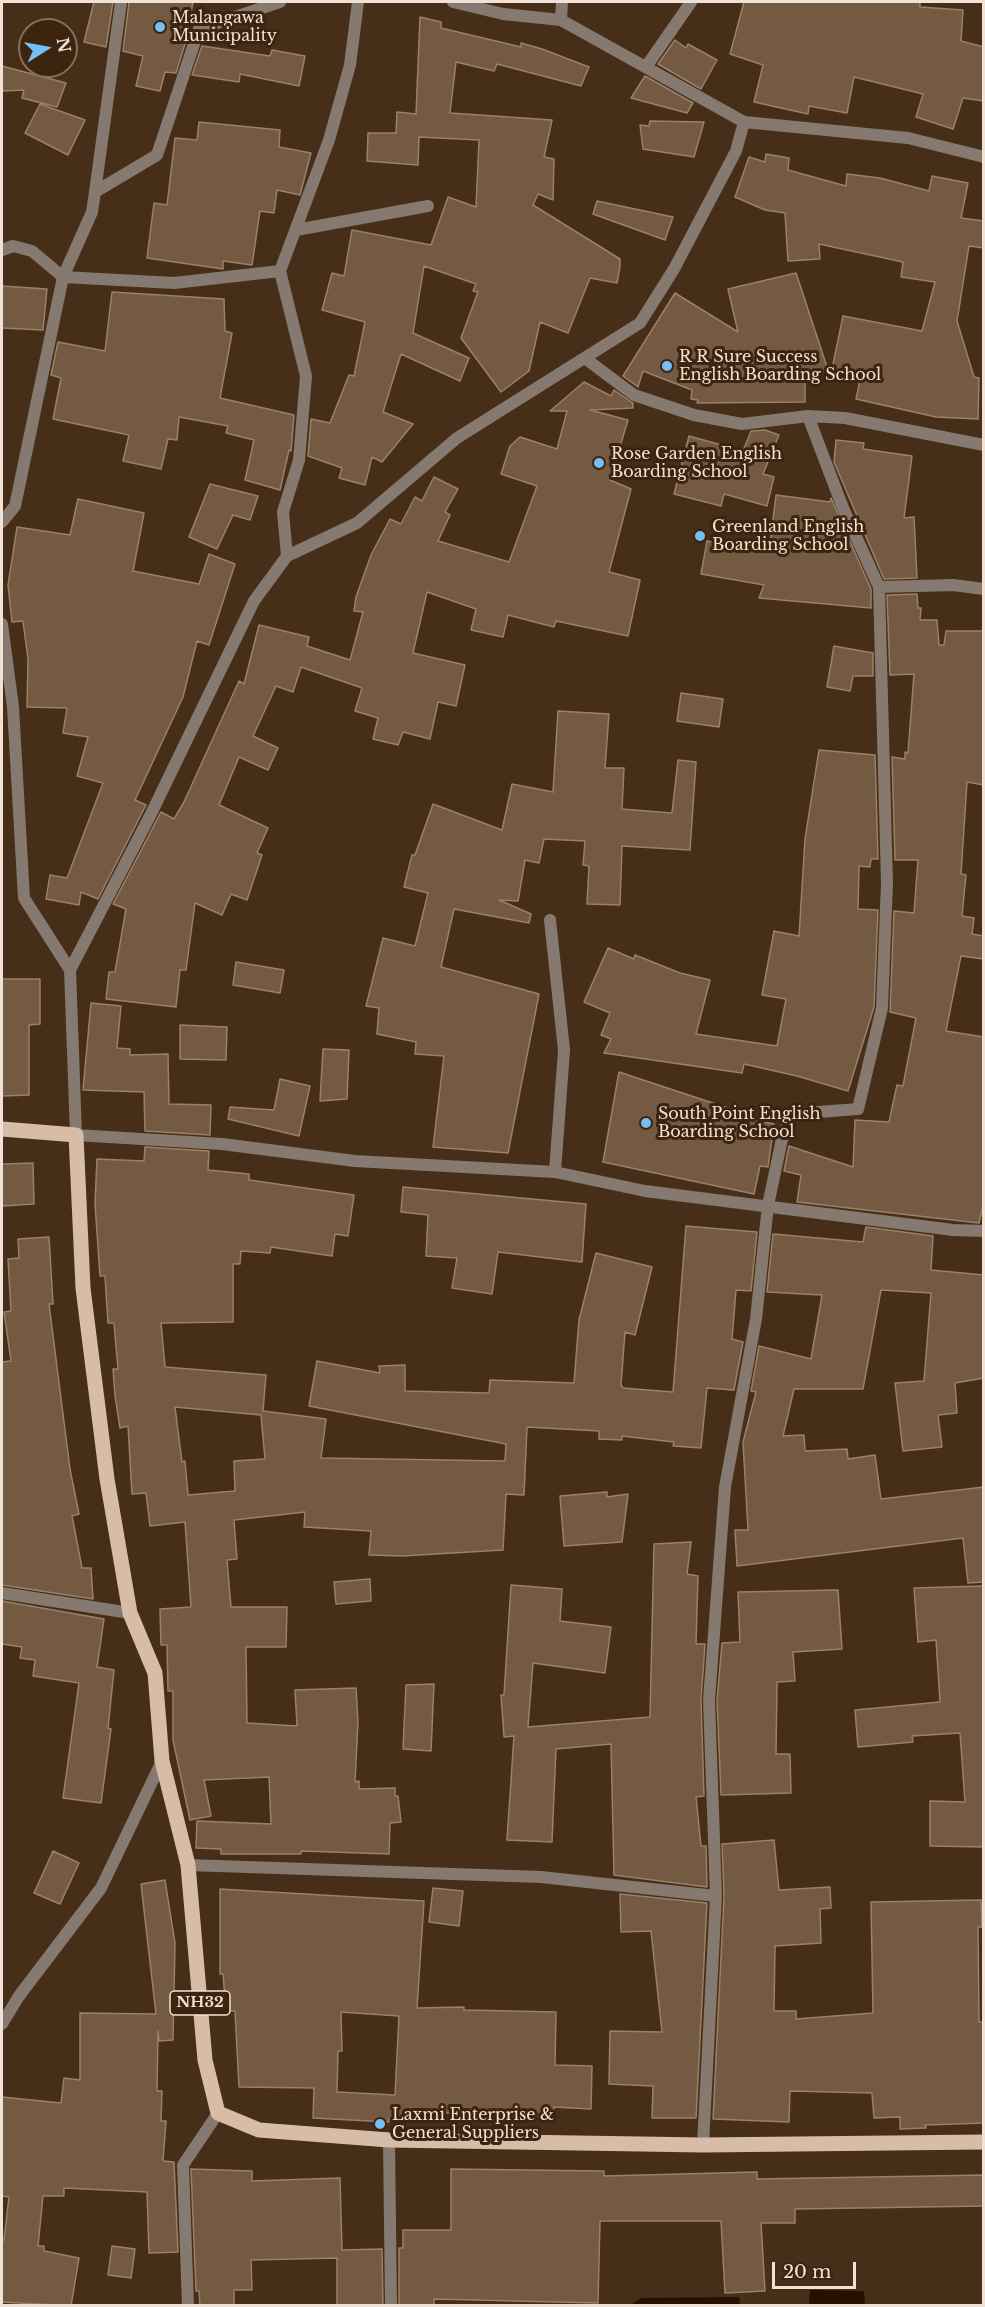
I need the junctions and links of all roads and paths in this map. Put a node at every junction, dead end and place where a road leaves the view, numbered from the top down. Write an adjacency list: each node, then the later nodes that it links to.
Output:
1 (121, 2): 12 (street)
2 (272, 2): 3 (street); 12 (street)
3 (280, 2)
4 (358, 2): 14 (street)
5 (453, 2): 8 (street)
6 (562, 2): 8 (street)
7 (691, 2): 9 (street)
8 (561, 20): 9 (street)
9 (646, 67): 10 (street)
10 (744, 122): 11 (street); 18 (street)
11 (984, 157)
12 (95, 192): 17 (street)
13 (428, 206): 14 (street)
14 (296, 230): 16 (street)
15 (2, 250): 17 (street)
16 (280, 271): 17 (street); 22 (street)
17 (63, 278): 21 (street)
18 (586, 359): 19 (street); 22 (street)
19 (807, 416): 20 (street); 23 (street)
20 (984, 445)
21 (2, 522)
22 (287, 556): 27 (street)
23 (879, 587): 24 (street); 31 (street)
24 (984, 589)
25 (2, 624): 27 (street)
26 (550, 920): 30 (street)
27 (70, 970): 29 (street)
28 (2, 1129): 29 (main road)
29 (76, 1135): 30 (street); 34 (main road, NH32)
30 (555, 1172): 31 (street)
31 (768, 1205): 32 (street); 37 (street)
32 (984, 1231)
33 (2, 1593): 34 (street)
34 (130, 1613): 35 (main road, NH32)
35 (162, 1761): 36 (main road, NH32); 38 (street)
36 (188, 1865): 37 (street); 39 (main road, NH32)
37 (716, 1896): 42 (street)
38 (2, 2024)
39 (218, 2113): 40 (main road); 43 (street)
40 (389, 2140): 42 (main road); 44 (street)
41 (984, 2142): 42 (main road)
42 (703, 2145)
43 (188, 2306)
44 (391, 2306)

